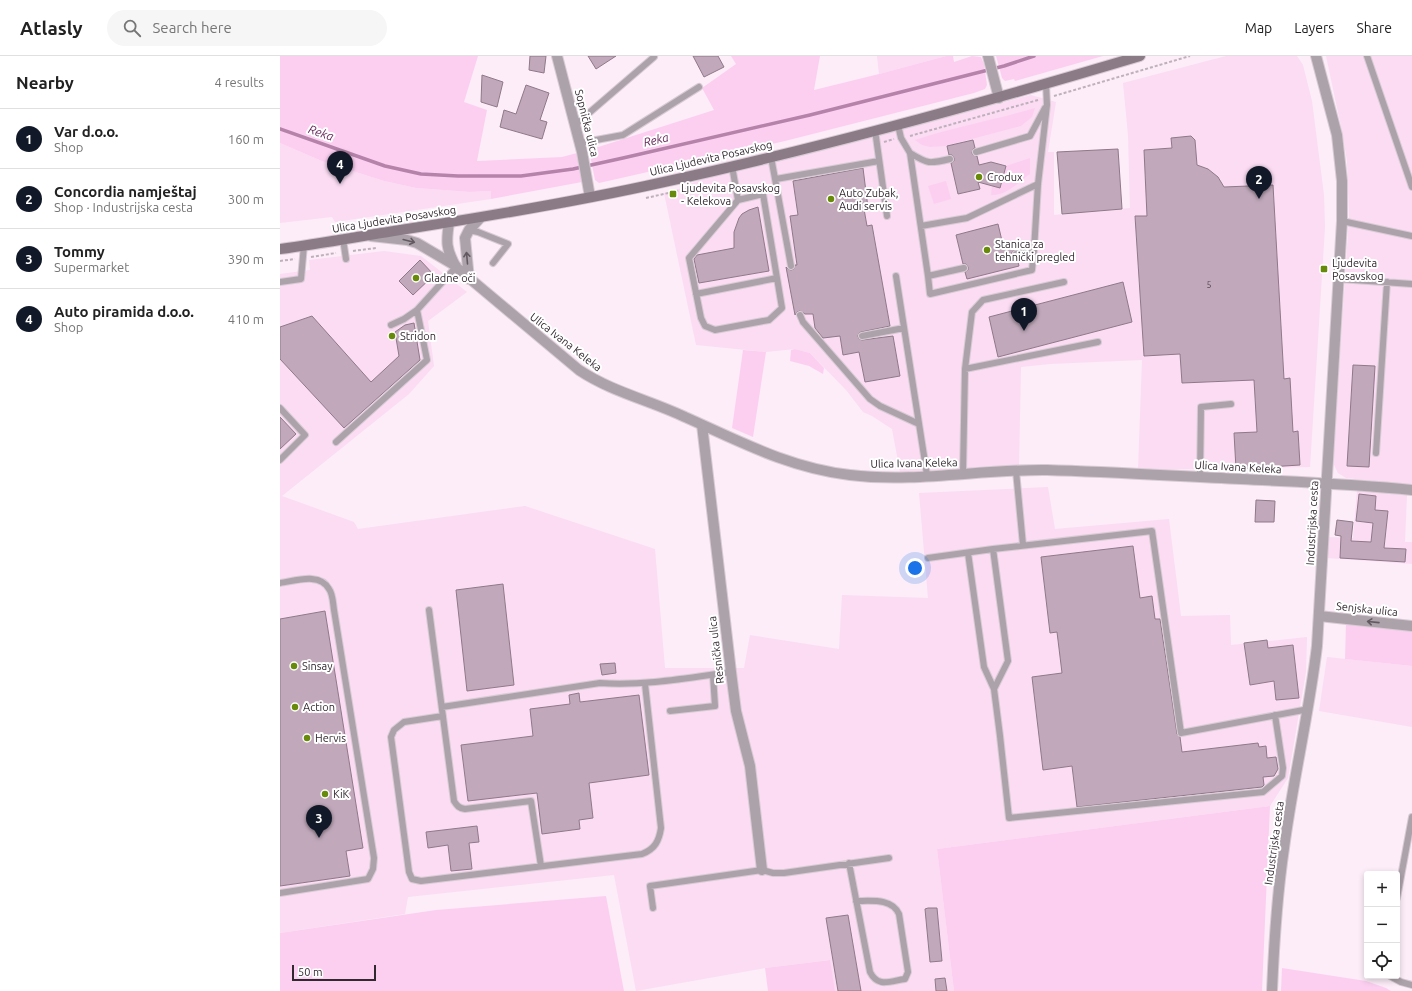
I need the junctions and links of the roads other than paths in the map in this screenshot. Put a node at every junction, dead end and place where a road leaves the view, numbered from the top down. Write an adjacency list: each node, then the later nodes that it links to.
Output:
1 (557, 56): 12 (street, Sopnička ulica)
2 (988, 56): 9 (street)
3 (1140, 56): 7 (main road, Ulica Ljudevita Posavskog)
4 (1316, 56): 28 (street, Industrijska cesta)
5 (1367, 56): 23 (lane)
6 (654, 57): 12 (lane)
7 (1046, 84): 9 (main road, Ulica Ljudevita Posavskog); 10 (lane)
8 (699, 88): 14 (lane)
9 (998, 98): 11 (main road, Ulica Ljudevita Posavskog)
10 (1047, 105): 15 (lane); 22 (lane)
11 (898, 124): 13 (main road, Ulica Ljudevita Posavskog); 16 (lane)
12 (575, 125): 14 (street, Sopnička ulica)
13 (875, 130): 17 (main road, Ulica Ljudevita Posavskog); 19 (lane)
14 (581, 148): 24 (street, Sopnička ulica)
15 (976, 152)
16 (910, 153): 18 (lane); 30 (lane)
17 (771, 157): 20 (main road, Ulica Ljudevita Posavskog); 21 (lane)
18 (950, 159)
19 (879, 161): 21 (lane); 26 (lane)
20 (732, 166): 24 (main road, Ulica Ljudevita Posavskog); 25 (lane)
21 (776, 179): 41 (lane)
22 (1038, 184): 30 (lane); 37 (lane)
23 (1412, 187)
24 (590, 197): 27 (main road, Ulica Ljudevita Posavskog)
25 (738, 200): 46 (lane); 53 (lane)
26 (887, 216)
27 (480, 218): 29 (main road, Ulica Ljudevita Posavskog); 31 (street)
28 (1342, 222): 33 (lane); 48 (street, Industrijska cesta)
29 (449, 223): 32 (main road, Ulica Ljudevita Posavskog); 42 (street, Ulica Ivana Keleka)
30 (921, 226): 45 (lane)
31 (469, 230): 40 (lane); 47 (street, one-way to 31)
32 (365, 236): 34 (main road, Ulica Ljudevita Posavskog); 42 (street, Ulica Ivana Keleka, one-way to 42)
33 (1412, 236)
34 (343, 239): 35 (main road, Ulica Ljudevita Posavskog); 39 (lane)
35 (304, 245): 36 (main road, Ulica Ljudevita Posavskog); 49 (lane)
36 (280, 249)
37 (1034, 250): 38 (lane); 45 (lane)
38 (1016, 254)
39 (346, 258)
40 (493, 263)
41 (791, 266)
42 (456, 267): 47 (street, Ulica Ivana Keleka); 54 (lane)
43 (964, 268): 45 (lane)
44 (896, 276): 57 (lane)
45 (928, 276)
46 (777, 278): 53 (lane); 53 (lane)
47 (469, 279): 64 (street, Ulica Ivana Keleka)
48 (1339, 280): 51 (lane); 72 (street, Industrijska cesta)
49 (280, 282)
50 (1064, 282): 60 (lane)
51 (1387, 282): 52 (lane); 66 (lane)
52 (1412, 284)
53 (696, 294)
54 (417, 310): 56 (lane); 65 (lane)
55 (800, 315): 63 (lane)
56 (390, 325)
57 (904, 328): 58 (lane); 63 (lane)
58 (862, 336)
59 (1098, 342): 60 (lane)
60 (965, 369): 69 (lane)
61 (1231, 404): 71 (lane)
62 (280, 408): 67 (lane)
63 (919, 424): 70 (lane)
64 (702, 425): 70 (street, Ulica Ivana Keleka); 82 (street, Resnička ulica)
65 (336, 442)
66 (1376, 453)
67 (280, 460)
68 (1016, 471): 69 (street, Ulica Ivana Keleka); 71 (street, Ulica Ivana Keleka); 74 (lane)
69 (963, 473): 70 (street, Ulica Ivana Keleka)
70 (927, 476)
71 (1200, 477): 72 (street, Ulica Ivana Keleka)
72 (1326, 484): 73 (street, Ulica Ivana Keleka); 80 (street, Industrijska cesta)
73 (1412, 490)
74 (1023, 545): 75 (lane); 89 (lane)
75 (994, 549): 76 (lane); 85 (lane)
76 (968, 553): 77 (lane); 85 (lane)
77 (928, 558)
78 (280, 583): 97 (lane)
79 (430, 610): 86 (lane)
80 (1319, 616): 81 (street, Senjska ulica, one-way to 80); 87 (street, Industrijska cesta)
81 (1412, 626)
82 (731, 672): 83 (lane); 95 (street, Resnička ulica)
83 (713, 675): 84 (lane); 88 (lane)
84 (644, 684): 86 (lane); 94 (lane)
85 (994, 689): 89 (lane)
86 (442, 707): 90 (lane)
87 (1308, 709): 89 (lane); 102 (street, Industrijska cesta)
88 (670, 711)
89 (1275, 715)
90 (443, 716): 94 (lane); 94 (lane)
91 (1412, 817): 96 (lane)
92 (889, 858): 93 (lane)
93 (849, 863): 95 (lane); 98 (lane)
94 (541, 866)
95 (762, 870): 99 (lane)
96 (1400, 882)
97 (280, 893)
98 (856, 901): 98 (lane)
99 (653, 908)
100 (1396, 979): 101 (lane)
101 (1412, 985)
102 (1272, 991)

